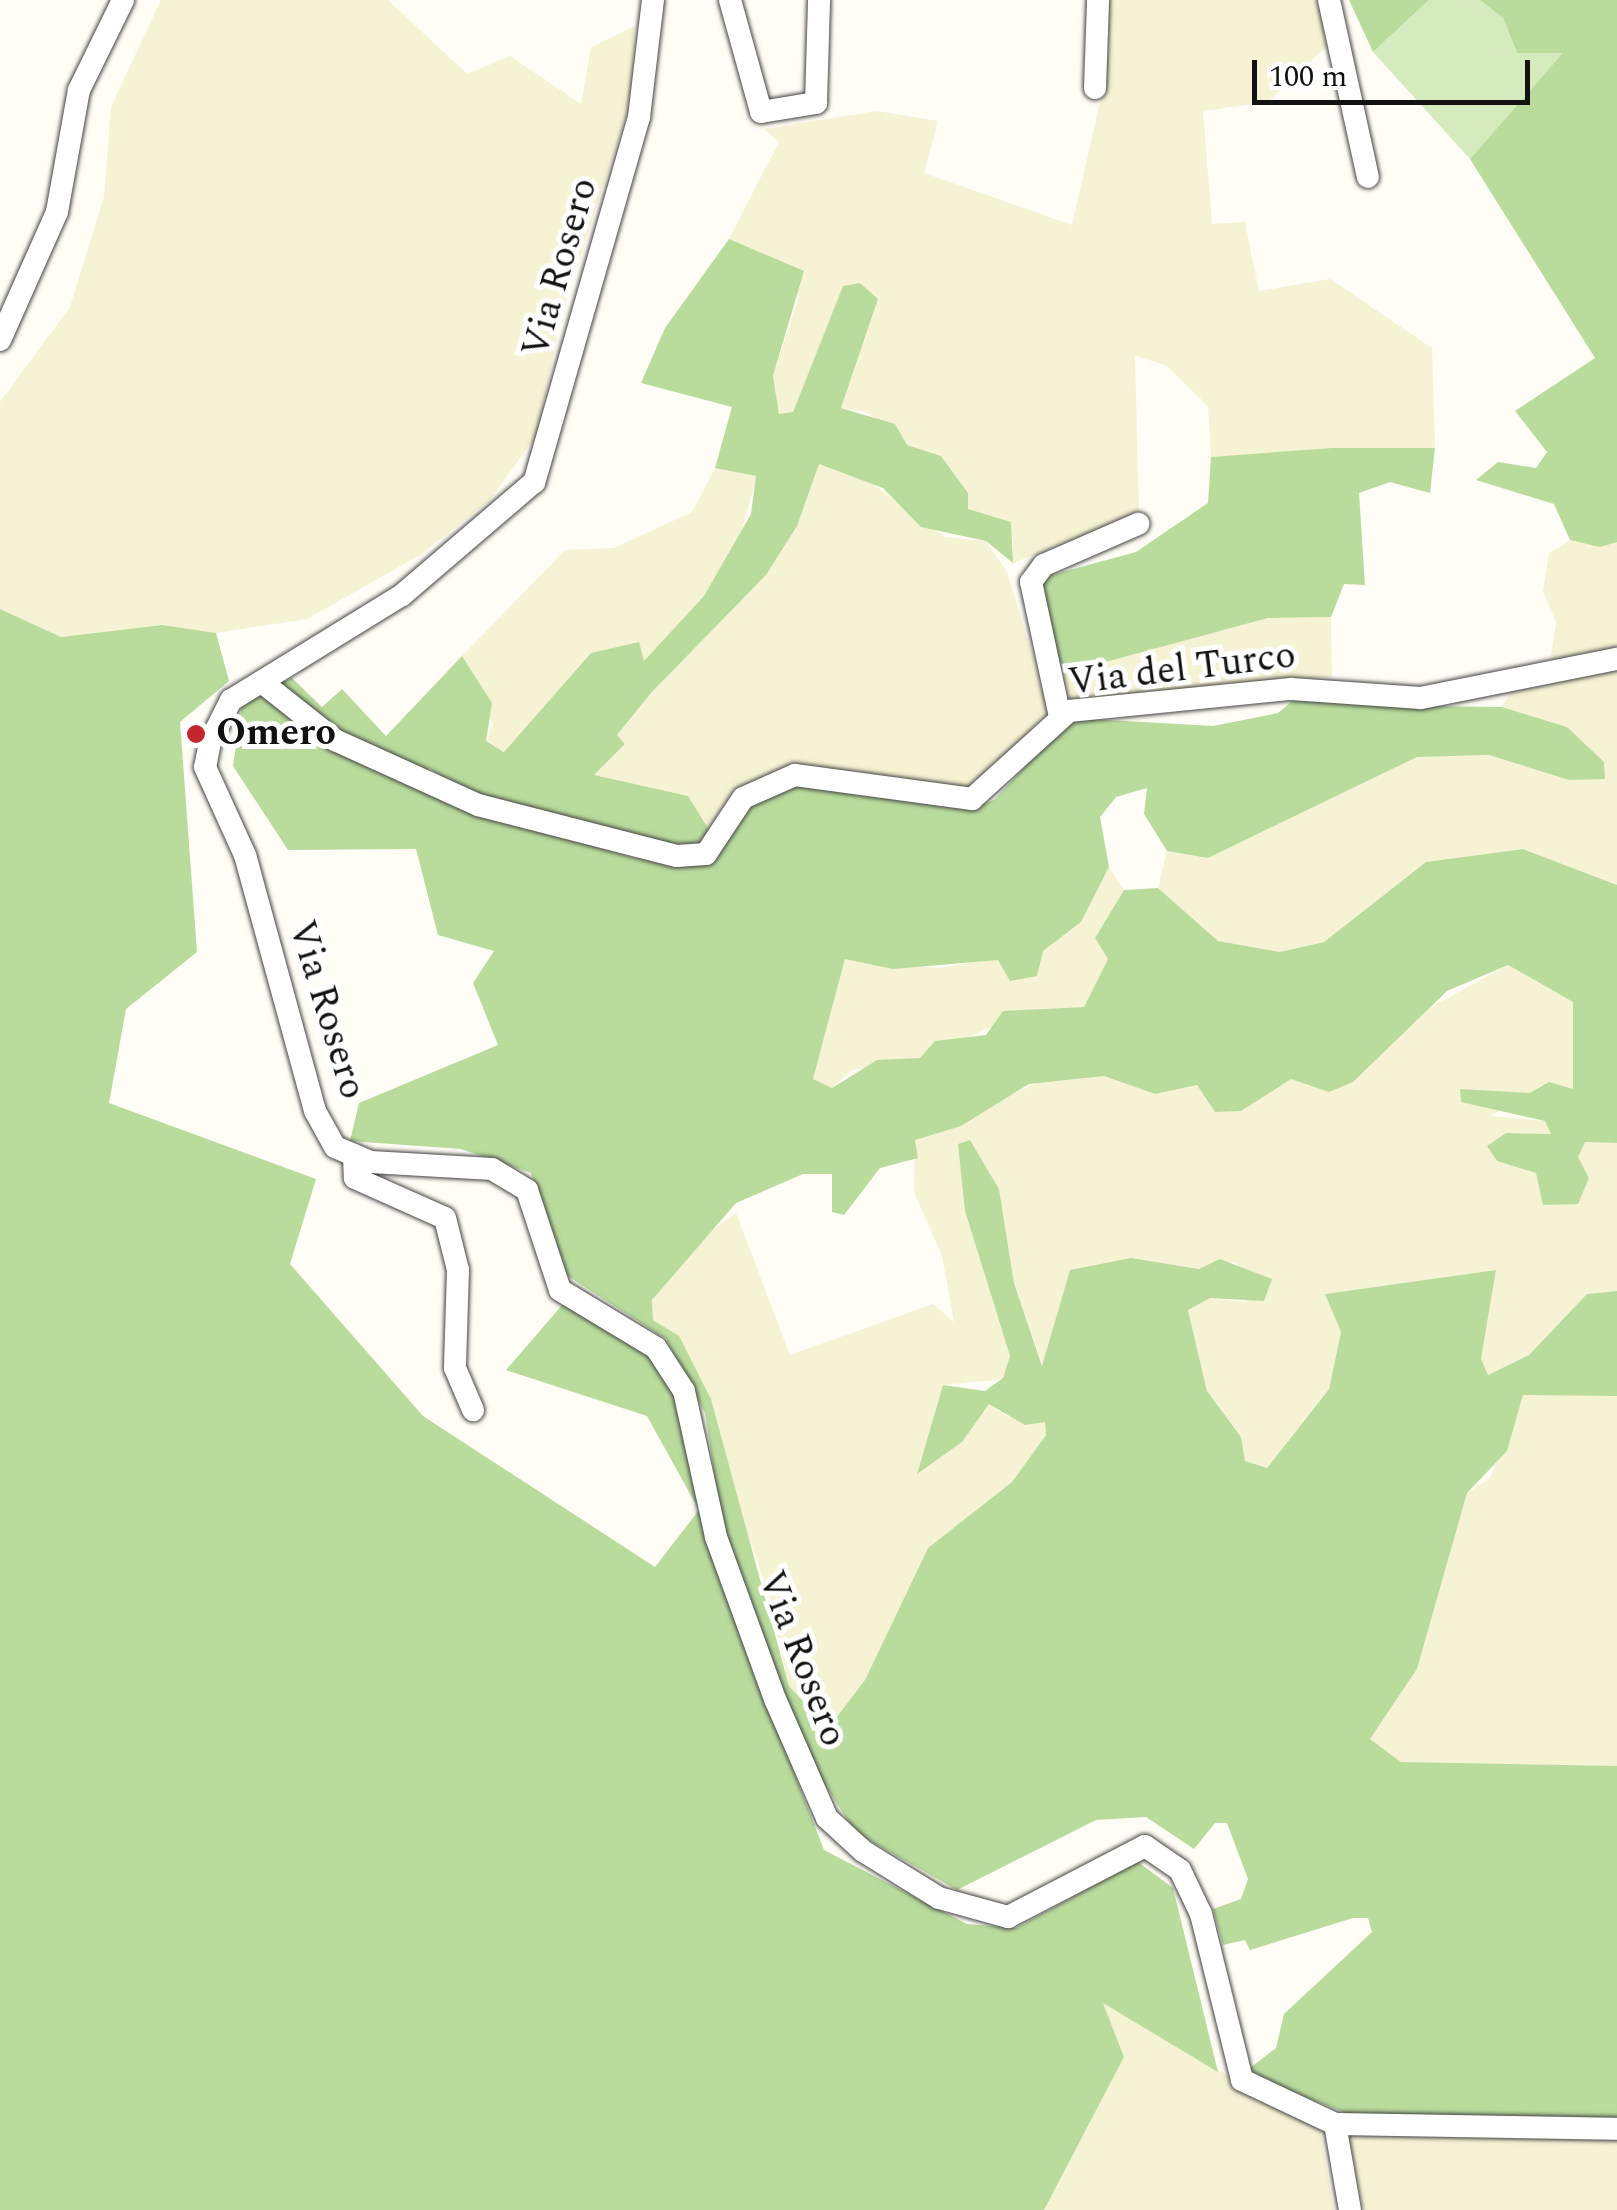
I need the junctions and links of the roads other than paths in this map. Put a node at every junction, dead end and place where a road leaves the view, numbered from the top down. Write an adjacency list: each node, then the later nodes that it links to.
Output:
1 (124, 0): 9 (street)
2 (653, 0): 12 (street, Via Rosero)
3 (730, 0): 4 (street)
4 (819, 0)
5 (1098, 0): 7 (street)
6 (1329, 0): 8 (street)
7 (1095, 88)
8 (1368, 177)
9 (0, 340)
10 (1138, 524): 13 (street)
11 (1617, 659): 13 (street, Via del Turco)
12 (263, 683): 13 (street, Via del Turco); 14 (street, Via Rosero)
13 (1060, 717)
14 (354, 1155): 15 (street); 16 (street, Via Rosero)
15 (472, 1410)
16 (1335, 2124): 17 (street); 18 (street)
17 (1617, 2129)
18 (1350, 2210)

